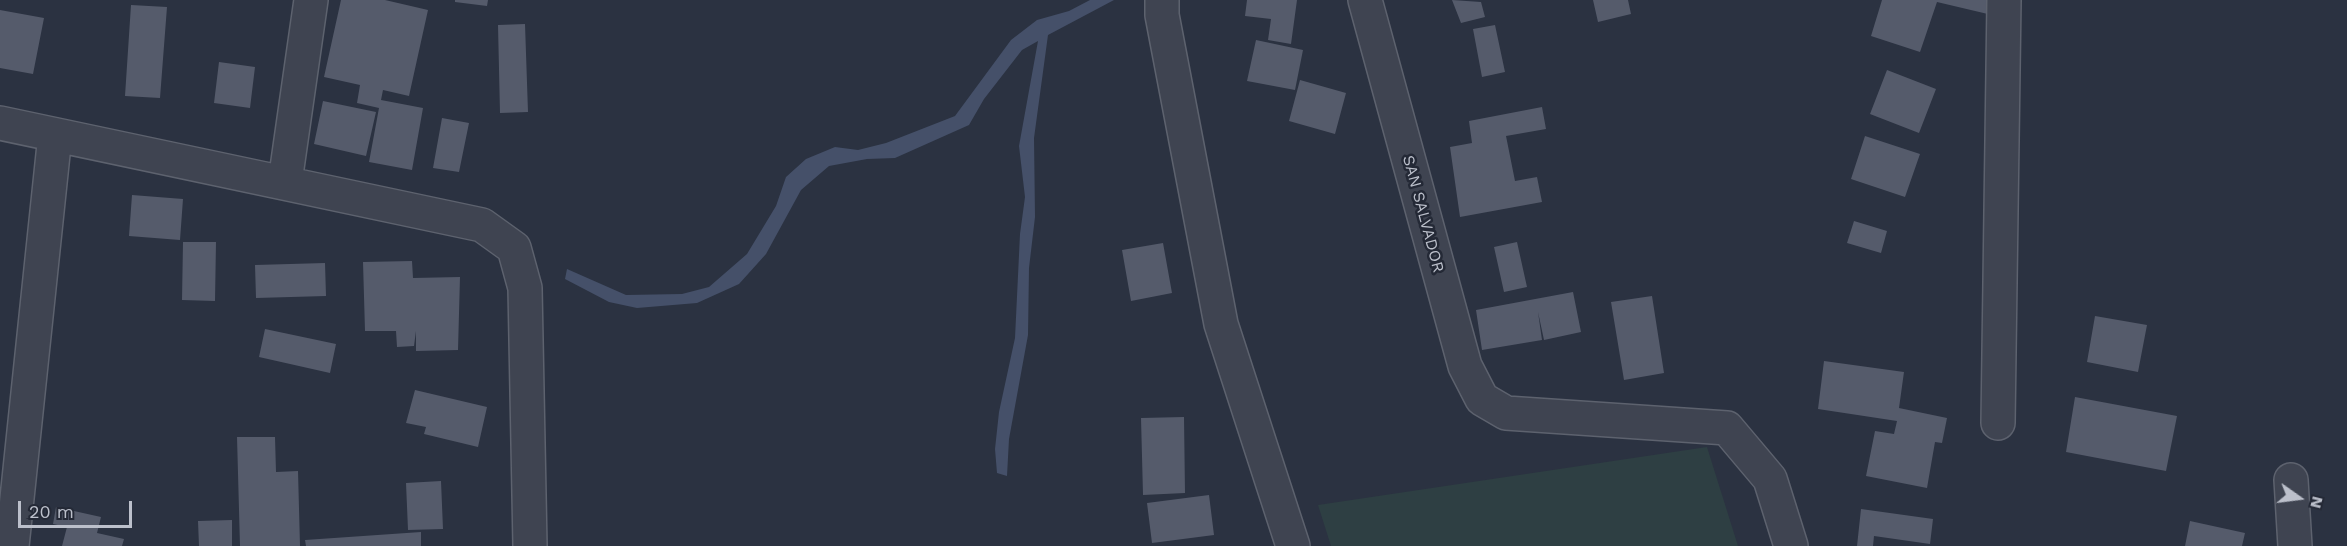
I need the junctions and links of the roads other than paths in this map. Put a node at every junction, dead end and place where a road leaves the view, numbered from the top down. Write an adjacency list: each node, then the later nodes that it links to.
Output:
1 (311, 0): 7 (street)
2 (1162, 0): 12 (street)
3 (1365, 0): 13 (street, SAN SALVADOR)
4 (2004, 0): 8 (street)
5 (0, 123): 6 (street)
6 (55, 135): 7 (street); 10 (street)
7 (285, 182): 11 (street)
8 (1998, 423)
9 (2291, 480): 14 (street)
10 (12, 546)
11 (530, 546)
12 (1293, 546)
13 (1791, 546)
14 (2295, 546)

